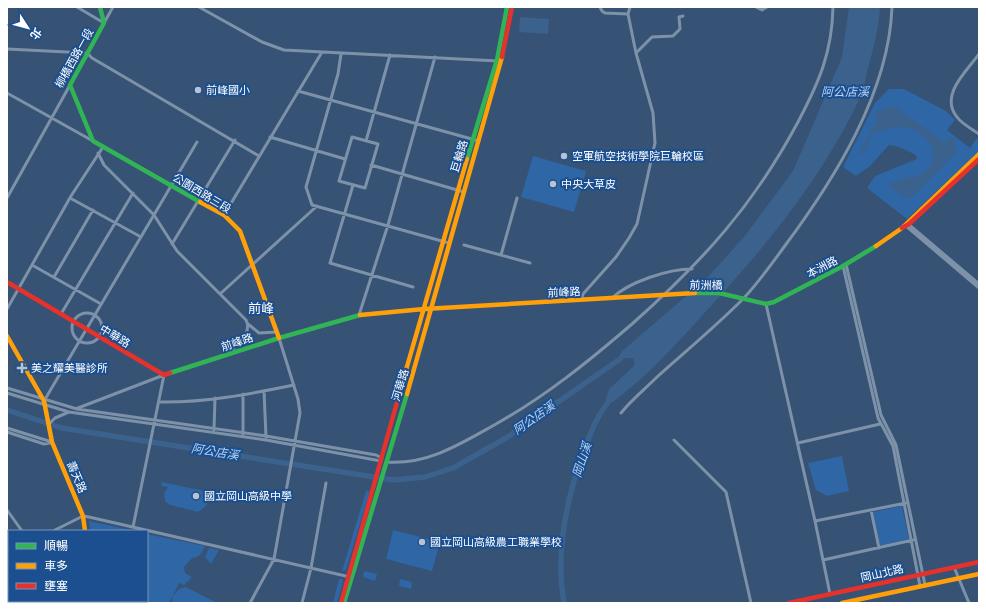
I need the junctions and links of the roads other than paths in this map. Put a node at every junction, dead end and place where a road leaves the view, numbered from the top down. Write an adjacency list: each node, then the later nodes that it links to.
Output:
1 (77, 7): 15 (street)
2 (100, 7): 15 (main road)
3 (113, 7): 15 (street, 柳橋西路一段)
4 (199, 7): 17 (street)
5 (507, 7): 24 (main road, 巨輪路)
6 (512, 7): 24 (main road, 巨輪路)
7 (600, 7): 13 (street)
8 (630, 7): 13 (street)
9 (756, 7): 10 (street)
10 (767, 7)
11 (833, 7): 76 (street)
12 (892, 7): 89 (street)
13 (628, 14): 19 (street)
14 (683, 16): 19 (street)
15 (104, 23): 18 (main road, 柳橋西路一段)
16 (7, 49): 18 (street)
17 (322, 52): 20 (street); 26 (street)
18 (87, 53): 25 (main road, 柳橋西路一段); 34 (street)
19 (636, 53): 90 (street)
20 (341, 54): 22 (street); 28 (street)
21 (979, 54): 32 (street)
22 (390, 55): 23 (street); 29 (street)
23 (435, 57): 24 (street); 31 (street)
24 (499, 61): 35 (main road, 巨輪路); 38 (main road, 巨輪路)
25 (70, 85): 30 (street, 柳橋西路一段); 36 (main road)
26 (298, 91): 28 (street); 33 (street)
27 (7, 93): 30 (street, 公園西路三段)
28 (331, 100): 29 (street); 41 (street)
29 (374, 113): 31 (street); 37 (street)
30 (52, 118): 36 (street, 公園西路三段); 54 (street, 柳橋西路一段)
31 (416, 124): 35 (street); 48 (street)
32 (979, 134)
33 (270, 137): 41 (street); 44 (street)
34 (235, 140): 44 (street); 57 (street)
35 (473, 140): 38 (street); 51 (main road, 巨輪路)
36 (93, 141): 40 (main road, 公園西路三段)
37 (366, 141): 45 (street); 47 (street)
38 (479, 141): 52 (main road, 巨輪路)
39 (197, 142): 49 (street)
40 (102, 147): 42 (street); 49 (main road, 公園西路三段)
41 (316, 151): 45 (street); 58 (street)
42 (98, 153): 53 (street); 55 (street)
43 (979, 154): 65 (main road, 本洲路)
44 (259, 156): 62 (street)
45 (345, 159): 50 (street)
46 (979, 159): 65 (main road, 本洲路)
47 (372, 165): 48 (street); 50 (street)
48 (402, 174): 51 (street); 64 (street)
49 (172, 185): 57 (main road, 公園西路三段); 61 (street)
50 (353, 185): 60 (street)
51 (458, 190): 52 (street); 67 (main road, 巨輪路)
52 (464, 192): 68 (main road, 巨輪路)
53 (133, 193): 61 (street); 63 (street)
54 (7, 198)
55 (70, 198): 59 (street); 74 (street)
56 (517, 198): 71 (street)
57 (198, 200): 62 (main road, 公園西路三段); 69 (street)
58 (317, 206): 60 (street); 73 (street)
59 (93, 210): 63 (street); 78 (street)
60 (345, 214): 64 (street); 77 (street)
61 (154, 215): 66 (street); 69 (street)
62 (224, 215): 73 (main road, 公園西路三段)
63 (115, 223): 66 (street); 84 (street)
64 (388, 225): 67 (street); 77 (street)
65 (906, 225): 75 (main road, 本洲路); 80 (street); 82 (street)
66 (141, 237): 91 (street)
67 (444, 241): 68 (street); 94 (main road, 巨輪路)
68 (449, 243): 95 (main road, 巨輪路)
69 (172, 244): 85 (street)
70 (464, 245): 71 (street)
71 (501, 255): 72 (street)
72 (530, 263)
73 (253, 264): 85 (street); 102 (main road, 公園西路三段)
74 (32, 265): 78 (street); 83 (street)
75 (844, 265): 92 (main road, 本洲路); 124 (street); 126 (street)
76 (692, 269): 86 (street); 88 (street)
77 (372, 275): 81 (street); 98 (street)
78 (54, 278): 84 (street)
79 (7, 282): 83 (main road, 中華路)
80 (979, 284)
81 (413, 287)
82 (979, 288)
83 (18, 289): 93 (street); 96 (main road, 中華路)
84 (76, 290): 91 (street); 96 (street)
85 (220, 294): 100 (street)
86 (664, 295): 87 (main road, 前峰路); 88 (main road, 前峰路); 140 (street)
87 (674, 295): 89 (main road, 前洲橋)
88 (612, 298): 90 (main road, 前峰路)
89 (744, 298): 92 (main road); 120 (street)
90 (581, 300): 95 (main road, 前峰路)
91 (101, 304): 97 (street)
92 (766, 304): 136 (street)
93 (7, 309)
94 (424, 309): 95 (main road, 前峰路); 98 (main road, 前峰路); 140 (main road, 河華路)
95 (431, 309): 140 (main road, 河華路)
96 (61, 314): 99 (main road, 中華路)
97 (95, 315): 99 (street); 101 (street); 104 (street)
98 (359, 315): 105 (main road, 前峰路)
99 (73, 322): 101 (main road, 中華路); 106 (street)
100 (247, 323): 102 (street); 107 (street)
101 (86, 329): 104 (main road, 中華路); 106 (street)
102 (277, 332): 105 (main road, 公園西路三段)
103 (7, 336): 115 (main road, 壽天路)
104 (100, 337): 106 (street); 108 (main road, 中華路)
105 (279, 338): 107 (main road, 前峰路); 109 (street)
106 (79, 342): 115 (street)
107 (228, 355): 108 (main road, 前峰路)
108 (164, 375): 116 (street); 118 (street, 前峰路)
109 (294, 385): 111 (street); 137 (street)
110 (7, 388): 115 (street)
111 (264, 391): 113 (street); 133 (street)
112 (7, 394): 117 (street)
113 (243, 394): 114 (street); 132 (street)
114 (215, 398): 116 (street); 129 (street)
115 (44, 401): 117 (main road, 壽天路); 118 (street)
116 (159, 402): 123 (street)
117 (46, 406): 119 (street); 125 (main road, 壽天路)
118 (77, 409): 119 (street, 前峰路); 121 (street)
119 (69, 412): 122 (street); 125 (street, 前峰路)
120 (621, 414)
121 (117, 415): 122 (street); 123 (street)
122 (117, 420): 123 (street)
123 (155, 422): 127 (street); 147 (street)
124 (883, 422): 126 (street); 142 (street)
125 (49, 424): 135 (main road, 壽天路)
126 (880, 424): 136 (street); 142 (street)
127 (184, 427): 129 (street); 131 (street)
128 (7, 428): 135 (street)
129 (214, 429): 131 (street); 132 (street)
130 (7, 432): 135 (street)
131 (214, 434): 132 (street)
132 (243, 435): 133 (street)
133 (266, 438): 137 (street)
134 (674, 440): 170 (street)
135 (52, 442): 145 (main road, 壽天路)
136 (798, 443): 146 (street)
137 (295, 444): 138 (street); 139 (street); 155 (street)
138 (342, 451): 139 (street); 140 (street)
139 (341, 455): 140 (street)
140 (383, 462): 162 (main road)
141 (326, 483): 159 (street)
142 (906, 503): 144 (street); 153 (street)
143 (7, 510): 148 (street)
144 (871, 510): 146 (street); 154 (street)
145 (83, 516): 147 (street); 149 (street); 150 (main road, 壽天路)
146 (815, 521): 156 (street)
147 (133, 527): 151 (street)
148 (21, 530)
149 (55, 530)
150 (85, 530)
151 (146, 530)
152 (148, 530): 155 (street)
153 (914, 540): 154 (street); 160 (street)
154 (879, 548): 156 (street)
155 (274, 559): 159 (street); 166 (street)
156 (823, 560): 165 (street)
157 (979, 562): 158 (main road, 岡山北路)
158 (954, 567): 160 (main road, 岡山北路); 163 (street)
159 (311, 568): 162 (street); 167 (street)
160 (921, 573): 164 (street); 165 (main road, 岡山北路)
161 (979, 574): 163 (main road, 岡山北路)
162 (350, 577): 168 (main road); 169 (main road)
163 (958, 578): 164 (main road, 岡山北路); 173 (street)
164 (922, 585): 172 (main road, 岡山北路)
165 (830, 594): 171 (main road, 岡山北路)
166 (250, 603)
167 (302, 603)
168 (341, 603)
169 (344, 603)
170 (751, 603)
171 (789, 603)
172 (842, 603)
173 (969, 603)

